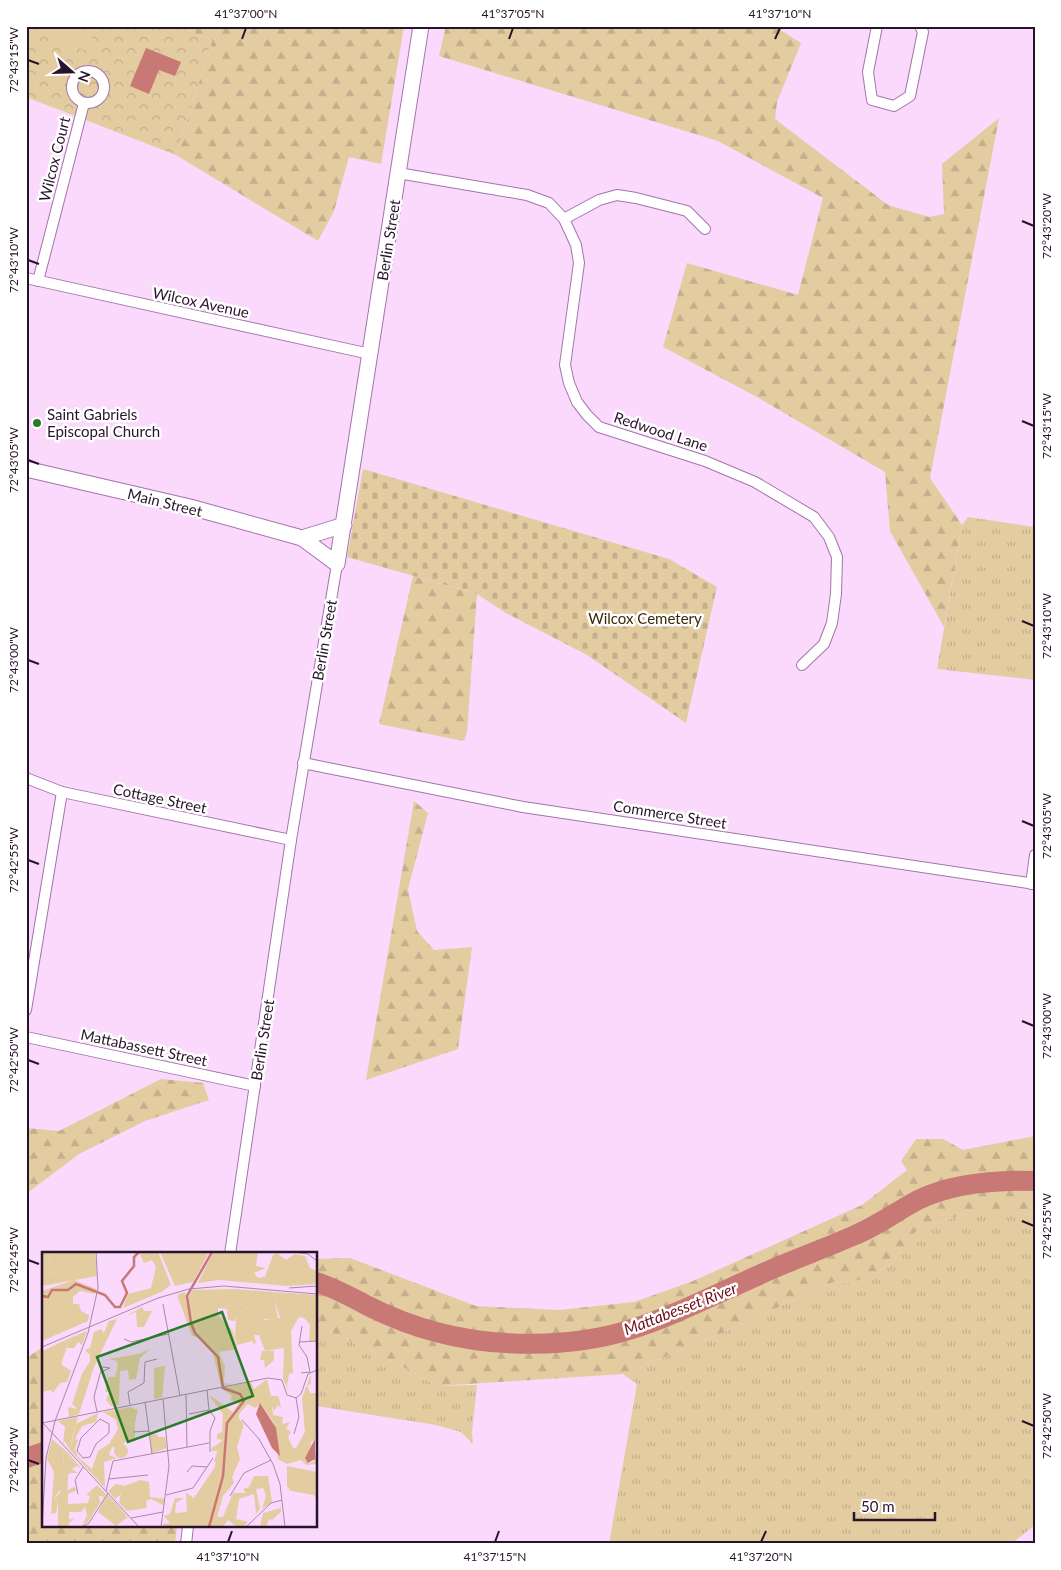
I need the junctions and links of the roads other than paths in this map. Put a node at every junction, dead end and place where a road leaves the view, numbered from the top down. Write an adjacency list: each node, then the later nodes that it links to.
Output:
1 (421, 26): 5 (street, Berlin Street)
2 (877, 26): 3 (street)
3 (920, 26)
4 (84, 103): 9 (street, Wilcox Court)
5 (398, 173): 6 (street, Redwood Lane); 10 (street, Berlin Street)
6 (564, 218): 7 (street); 15 (street, Redwood Lane)
7 (705, 229)
8 (26, 278): 9 (street, Wilcox Avenue)
9 (38, 281): 10 (street, Wilcox Avenue)
10 (370, 354): 12 (street, Berlin Street)
11 (26, 469): 13 (street, Main Street)
12 (344, 525): 13 (street); 14 (street, Berlin Street)
13 (302, 538): 14 (street, Main Street)
14 (337, 564): 16 (street, Berlin Street)
15 (802, 665)
16 (303, 763): 19 (street, Berlin Street); 21 (street, Commerce Street)
17 (26, 778): 18 (street, Cottage Street)
18 (62, 792): 19 (street, Cottage Street); 22 (street)
19 (290, 840): 24 (street, Berlin Street)
20 (1035, 855): 21 (street)
21 (1033, 884)
22 (26, 1010)
23 (26, 1037): 24 (street, Mattabassett Street)
24 (255, 1086): 25 (street, Berlin Street)
25 (230, 1252)
26 (188, 1528): 27 (street)
27 (186, 1544)

